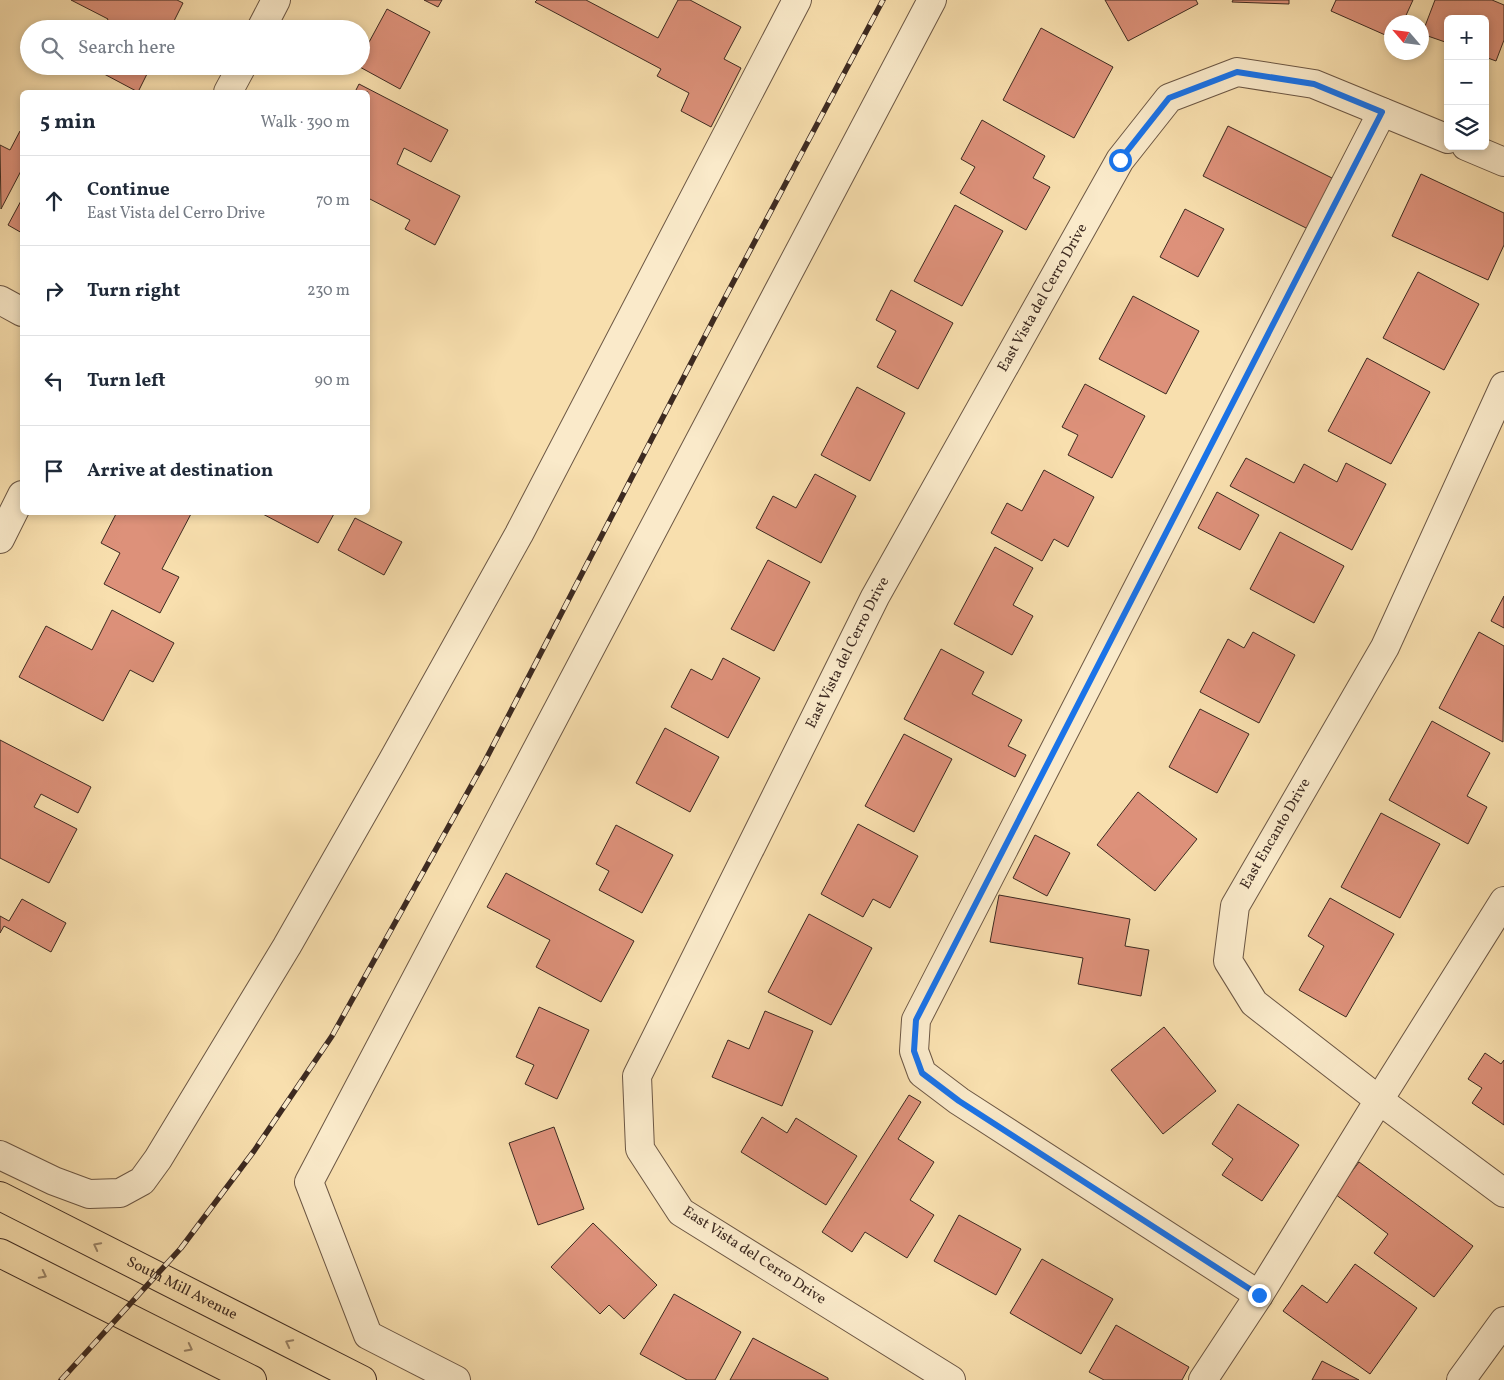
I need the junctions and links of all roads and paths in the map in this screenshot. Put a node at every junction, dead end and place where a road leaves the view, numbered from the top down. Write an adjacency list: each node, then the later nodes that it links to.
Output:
1 (276, 0): 4 (street)
2 (797, 0): 18 (street)
3 (932, 0): 26 (street)
4 (266, 20)
5 (237, 75): 6 (street)
6 (229, 90)
7 (1382, 112): 8 (street, East Vista del Cerro Drive); 22 (street); 27 (street, East Vista del Cerro Drive)
8 (1444, 137)
9 (1476, 150): 10 (street)
10 (1504, 162)
11 (0, 300): 12 (street)
12 (20, 311)
13 (1504, 386): 17 (street, East Encanto Drive)
14 (20, 499): 15 (street)
15 (0, 539)
16 (1504, 901): 17 (street)
17 (1379, 1100): 19 (street, East Encanto Drive); 22 (street)
18 (0, 1155)
19 (1504, 1193)
20 (0, 1196): 25 (main road, South Mill Avenue, one-way to 20)
21 (0, 1253): 24 (main road, one-way to 24)
22 (1259, 1295): 28 (street)
23 (1504, 1321): 29 (street)
24 (252, 1380)
25 (362, 1380)
26 (456, 1380)
27 (951, 1380)
28 (1203, 1380)
29 (1461, 1380)

